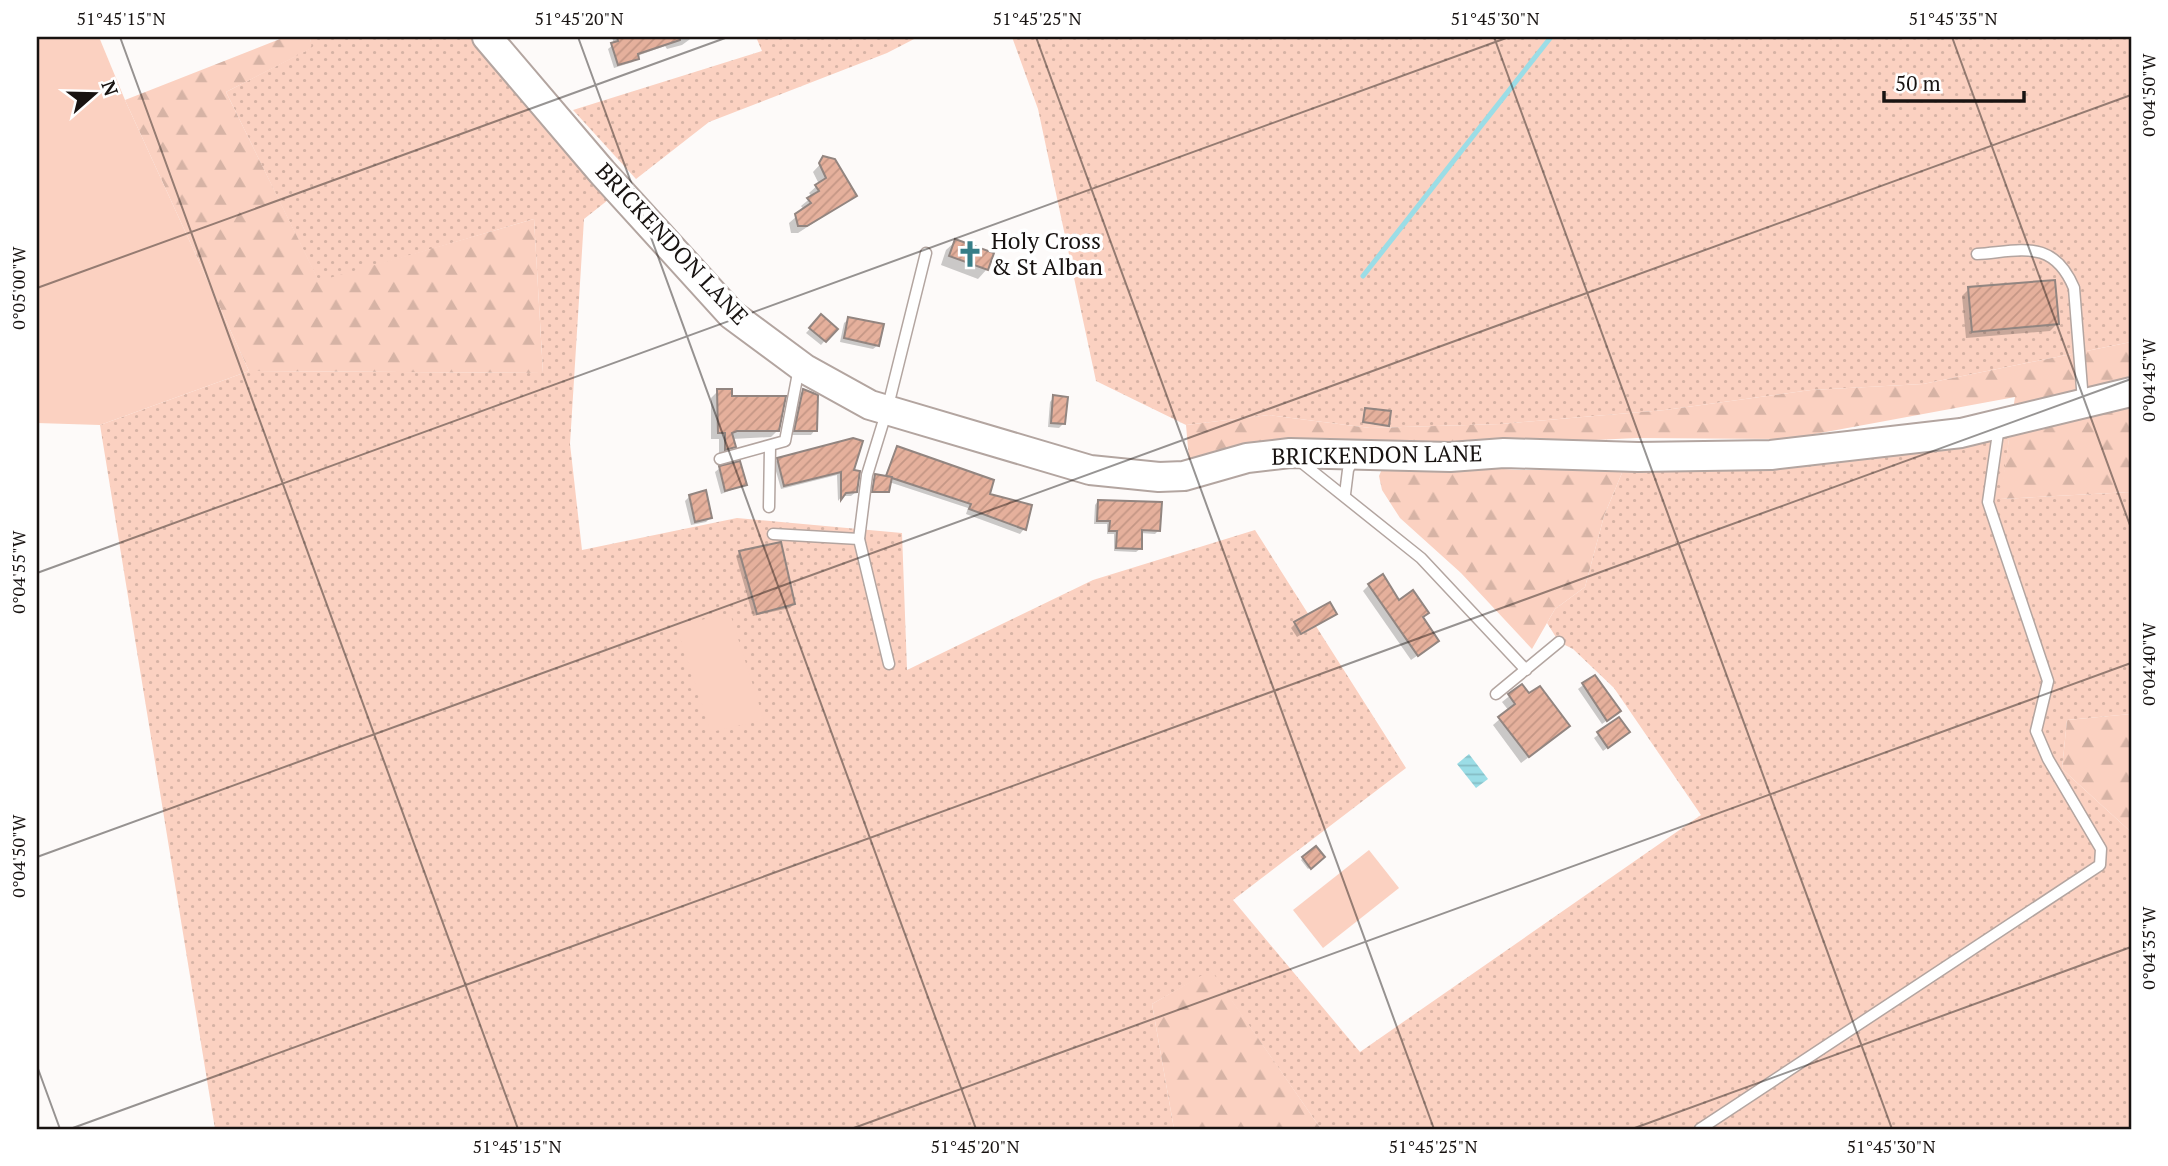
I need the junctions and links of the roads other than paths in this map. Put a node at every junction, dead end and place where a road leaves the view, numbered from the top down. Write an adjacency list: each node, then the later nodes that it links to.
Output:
1 (487, 37): 4 (street, BRICKENDON LANE)
2 (926, 253): 7 (lane)
3 (1976, 254): 6 (lane)
4 (805, 369): 7 (street, BRICKENDON LANE); 9 (lane)
5 (2131, 392): 6 (street, BRICKENDON LANE)
6 (2084, 405): 8 (street, BRICKENDON LANE)
7 (887, 411): 10 (street, BRICKENDON LANE); 16 (lane)
8 (1999, 426): 11 (street, BRICKENDON LANE); 21 (lane)
9 (770, 447): 12 (lane); 14 (lane)
10 (1290, 453): 11 (street, BRICKENDON LANE); 13 (lane)
11 (1355, 453): 13 (lane)
12 (720, 459)
13 (1345, 494): 19 (lane)
14 (769, 507)
15 (773, 534): 16 (lane)
16 (859, 539): 18 (lane)
17 (1559, 642): 19 (lane)
18 (890, 664)
19 (1526, 670): 20 (lane)
20 (1496, 694)
21 (1700, 1129)

